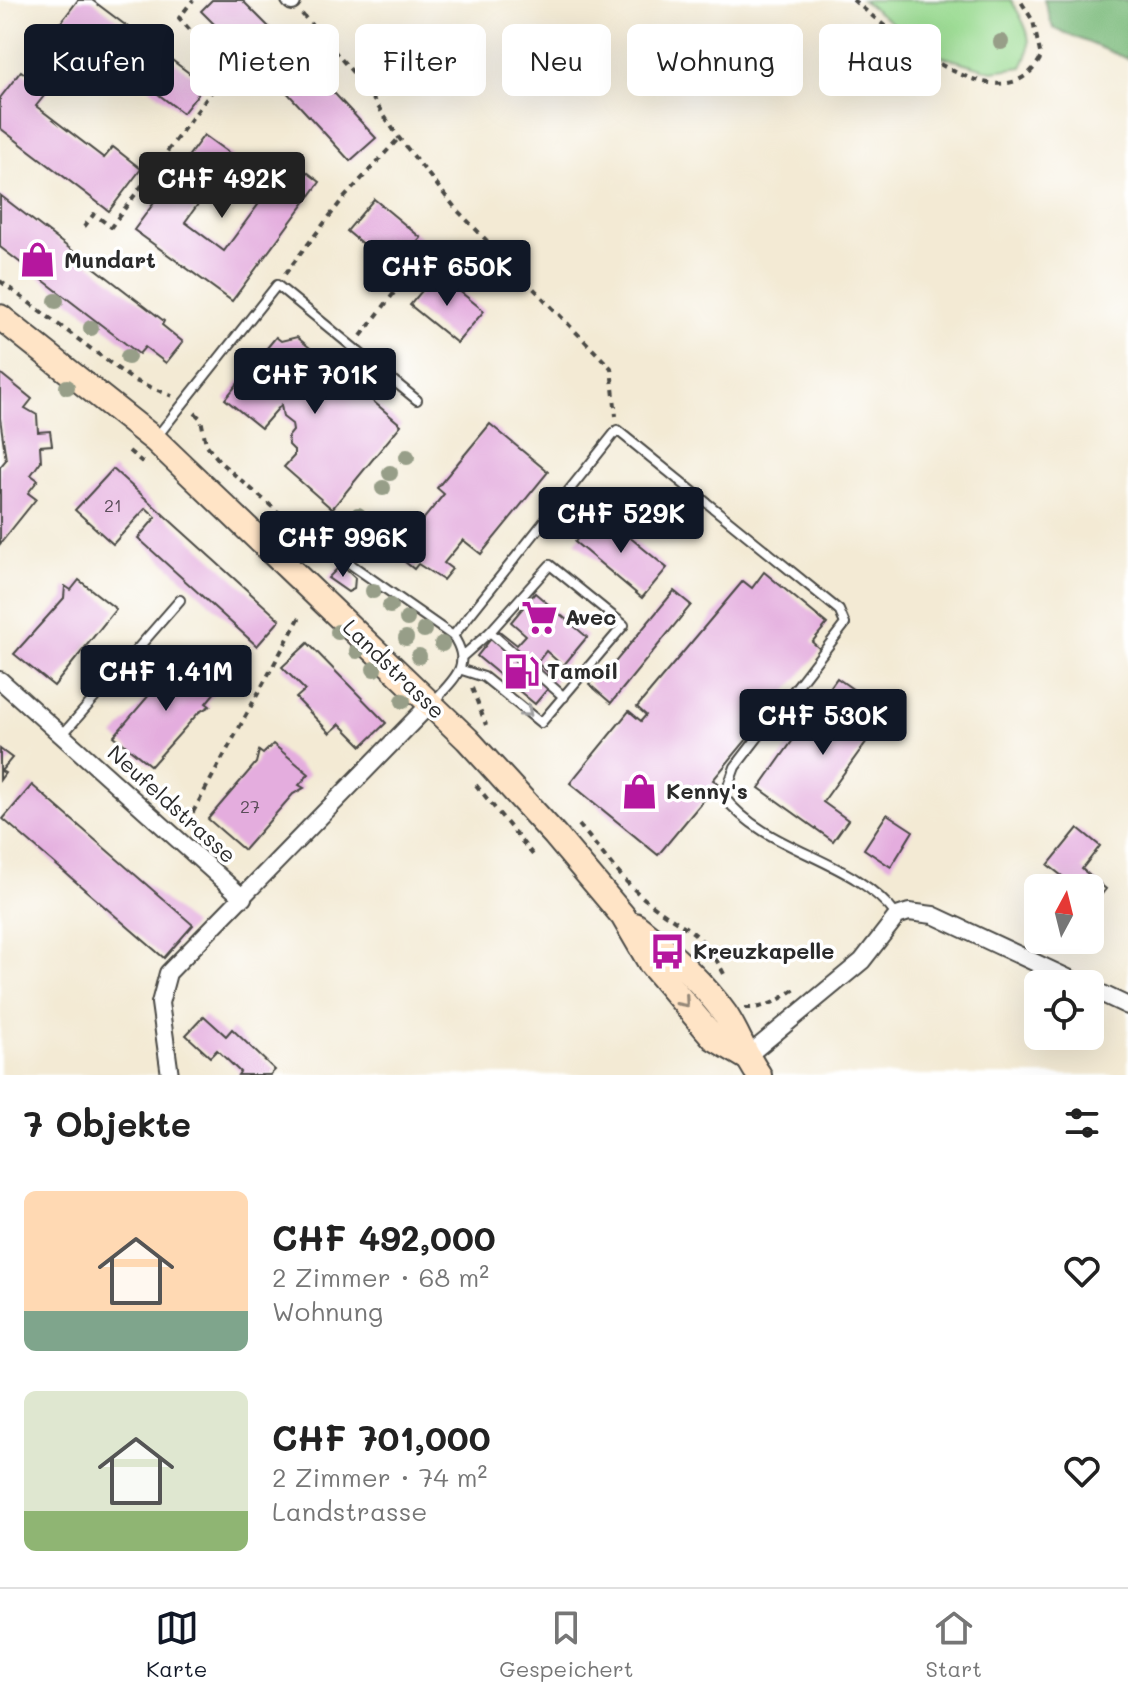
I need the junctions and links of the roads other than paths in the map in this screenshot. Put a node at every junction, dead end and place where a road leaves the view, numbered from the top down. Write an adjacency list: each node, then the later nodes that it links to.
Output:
1 (0, 317): 3 (main road, Landstrasse)
2 (417, 400): 3 (lane)
3 (155, 440): 12 (main road, Landstrasse)
4 (346, 561): 7 (lane)
5 (180, 600): 13 (lane)
6 (490, 632): 8 (lane); 11 (lane); 11 (lane)
7 (453, 636): 8 (lane); 15 (lane)
8 (464, 655): 9 (lane)
9 (462, 670): 11 (lane, one-way to 11); 12 (lane)
10 (0, 680): 13 (street, Neufeldstrasse)
11 (564, 697)
12 (430, 704): 14 (street); 19 (main road, Landstrasse)
13 (63, 734): 14 (street, Neufeldstrasse)
14 (243, 898): 20 (street)
15 (897, 916): 16 (street); 19 (street)
16 (1051, 970)
17 (1104, 995): 18 (street)
18 (1128, 1006)
19 (753, 1066)
20 (170, 1075)

